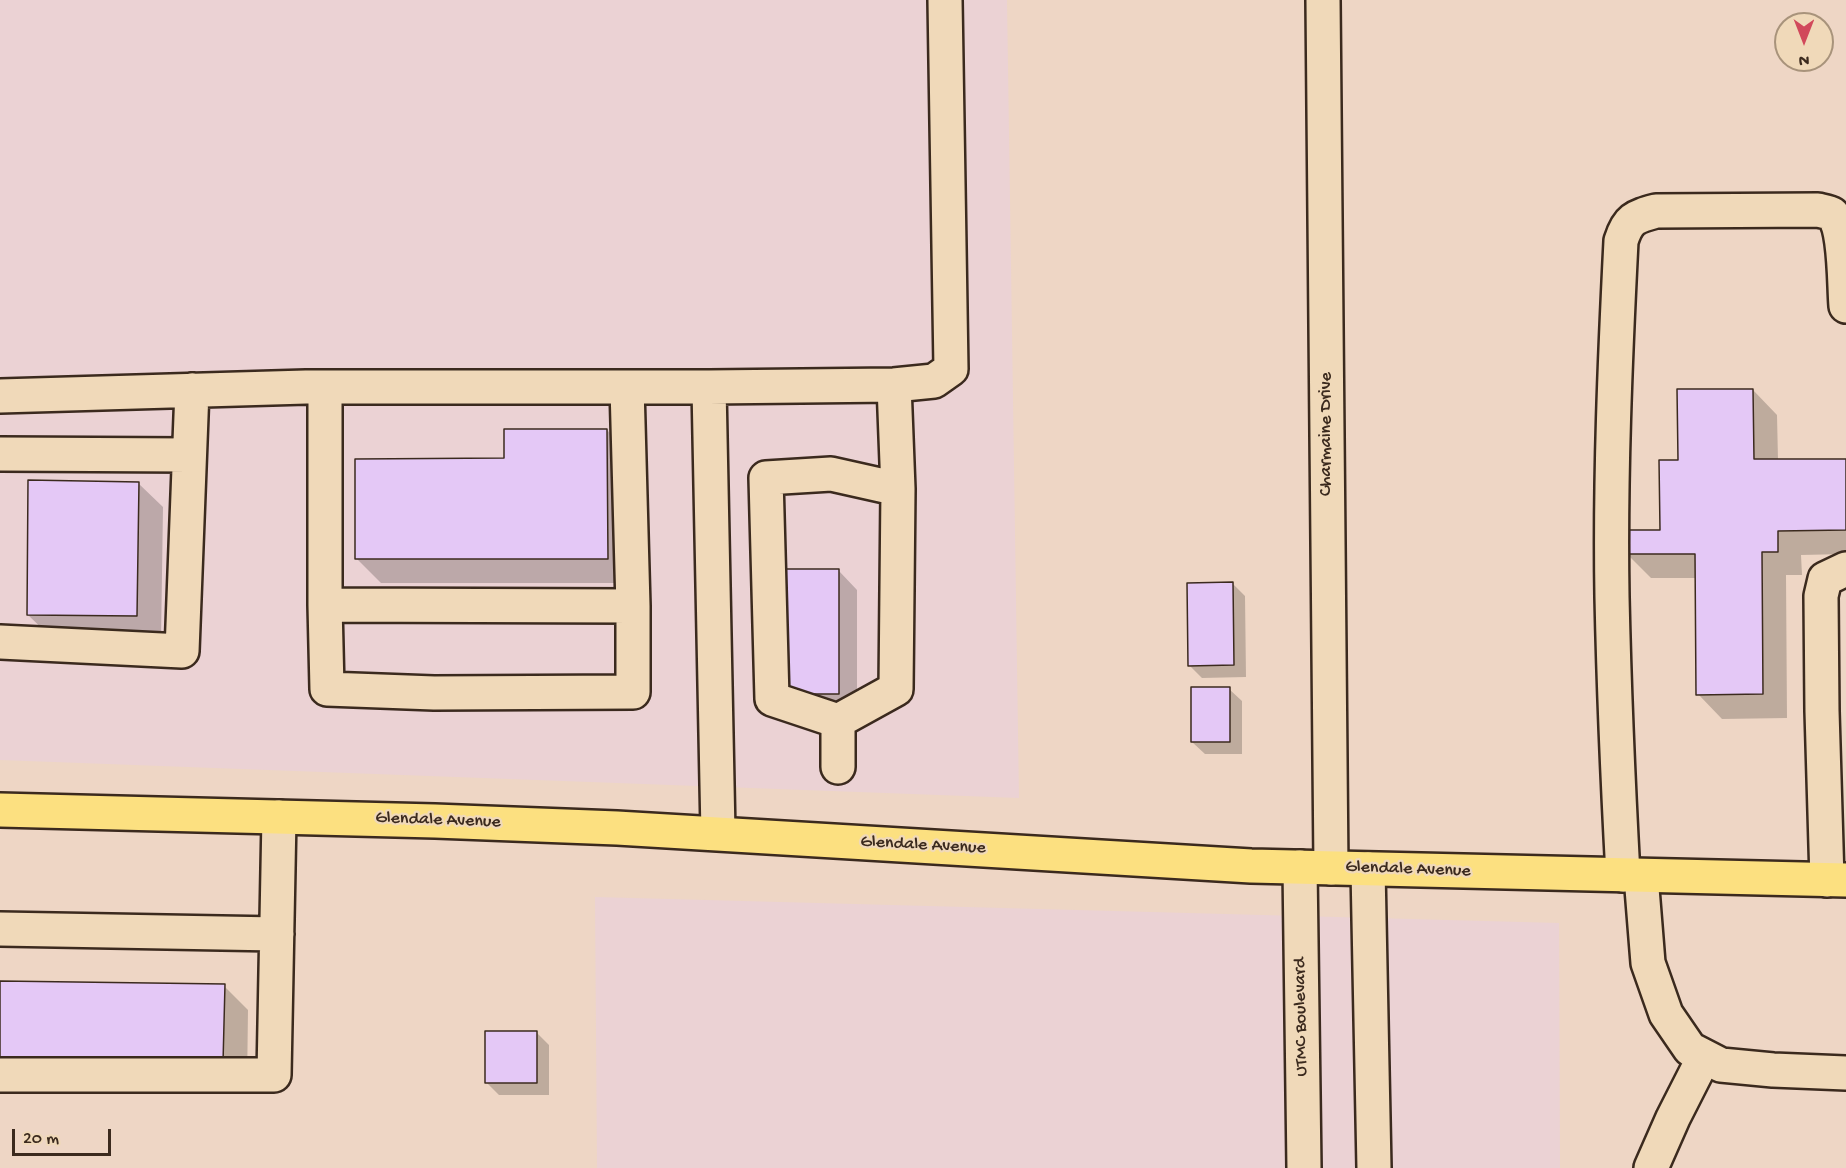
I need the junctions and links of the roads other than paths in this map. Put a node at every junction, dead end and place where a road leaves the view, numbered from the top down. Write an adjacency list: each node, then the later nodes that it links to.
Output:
1 (945, 0): 4 (street)
2 (1323, 0): 22 (street, Charmaine Drive)
3 (1846, 306): 24 (street)
4 (894, 385): 7 (street); 12 (street)
5 (325, 387): 6 (street); 8 (street); 14 (street)
6 (627, 387): 7 (street); 15 (street)
7 (709, 387): 21 (street)
8 (192, 390): 9 (street); 11 (street)
9 (0, 396)
10 (0, 454): 11 (street)
11 (189, 455): 16 (street)
12 (898, 489): 17 (street); 17 (street)
13 (1846, 570): 25 (street)
14 (325, 605): 15 (street); 15 (street)
15 (633, 606)
16 (0, 642)
17 (838, 721): 18 (street)
18 (838, 767)
19 (0, 810): 20 (main road, Glendale Avenue)
20 (279, 817): 21 (main road, Glendale Avenue); 27 (street)
21 (718, 834): 22 (main road, Glendale Avenue)
22 (1316, 868): 23 (main road, Glendale Avenue); 31 (street, UTMC Boulevard)
23 (1368, 869): 24 (main road, Glendale Avenue); 32 (street)
24 (1632, 875): 25 (main road, Glendale Avenue); 28 (street)
25 (1837, 880)
26 (0, 929): 27 (street)
27 (277, 934): 30 (street)
28 (1704, 1057): 29 (street); 33 (street)
29 (1846, 1073)
30 (0, 1075)
31 (1304, 1168)
32 (1374, 1168)
33 (1651, 1168)

